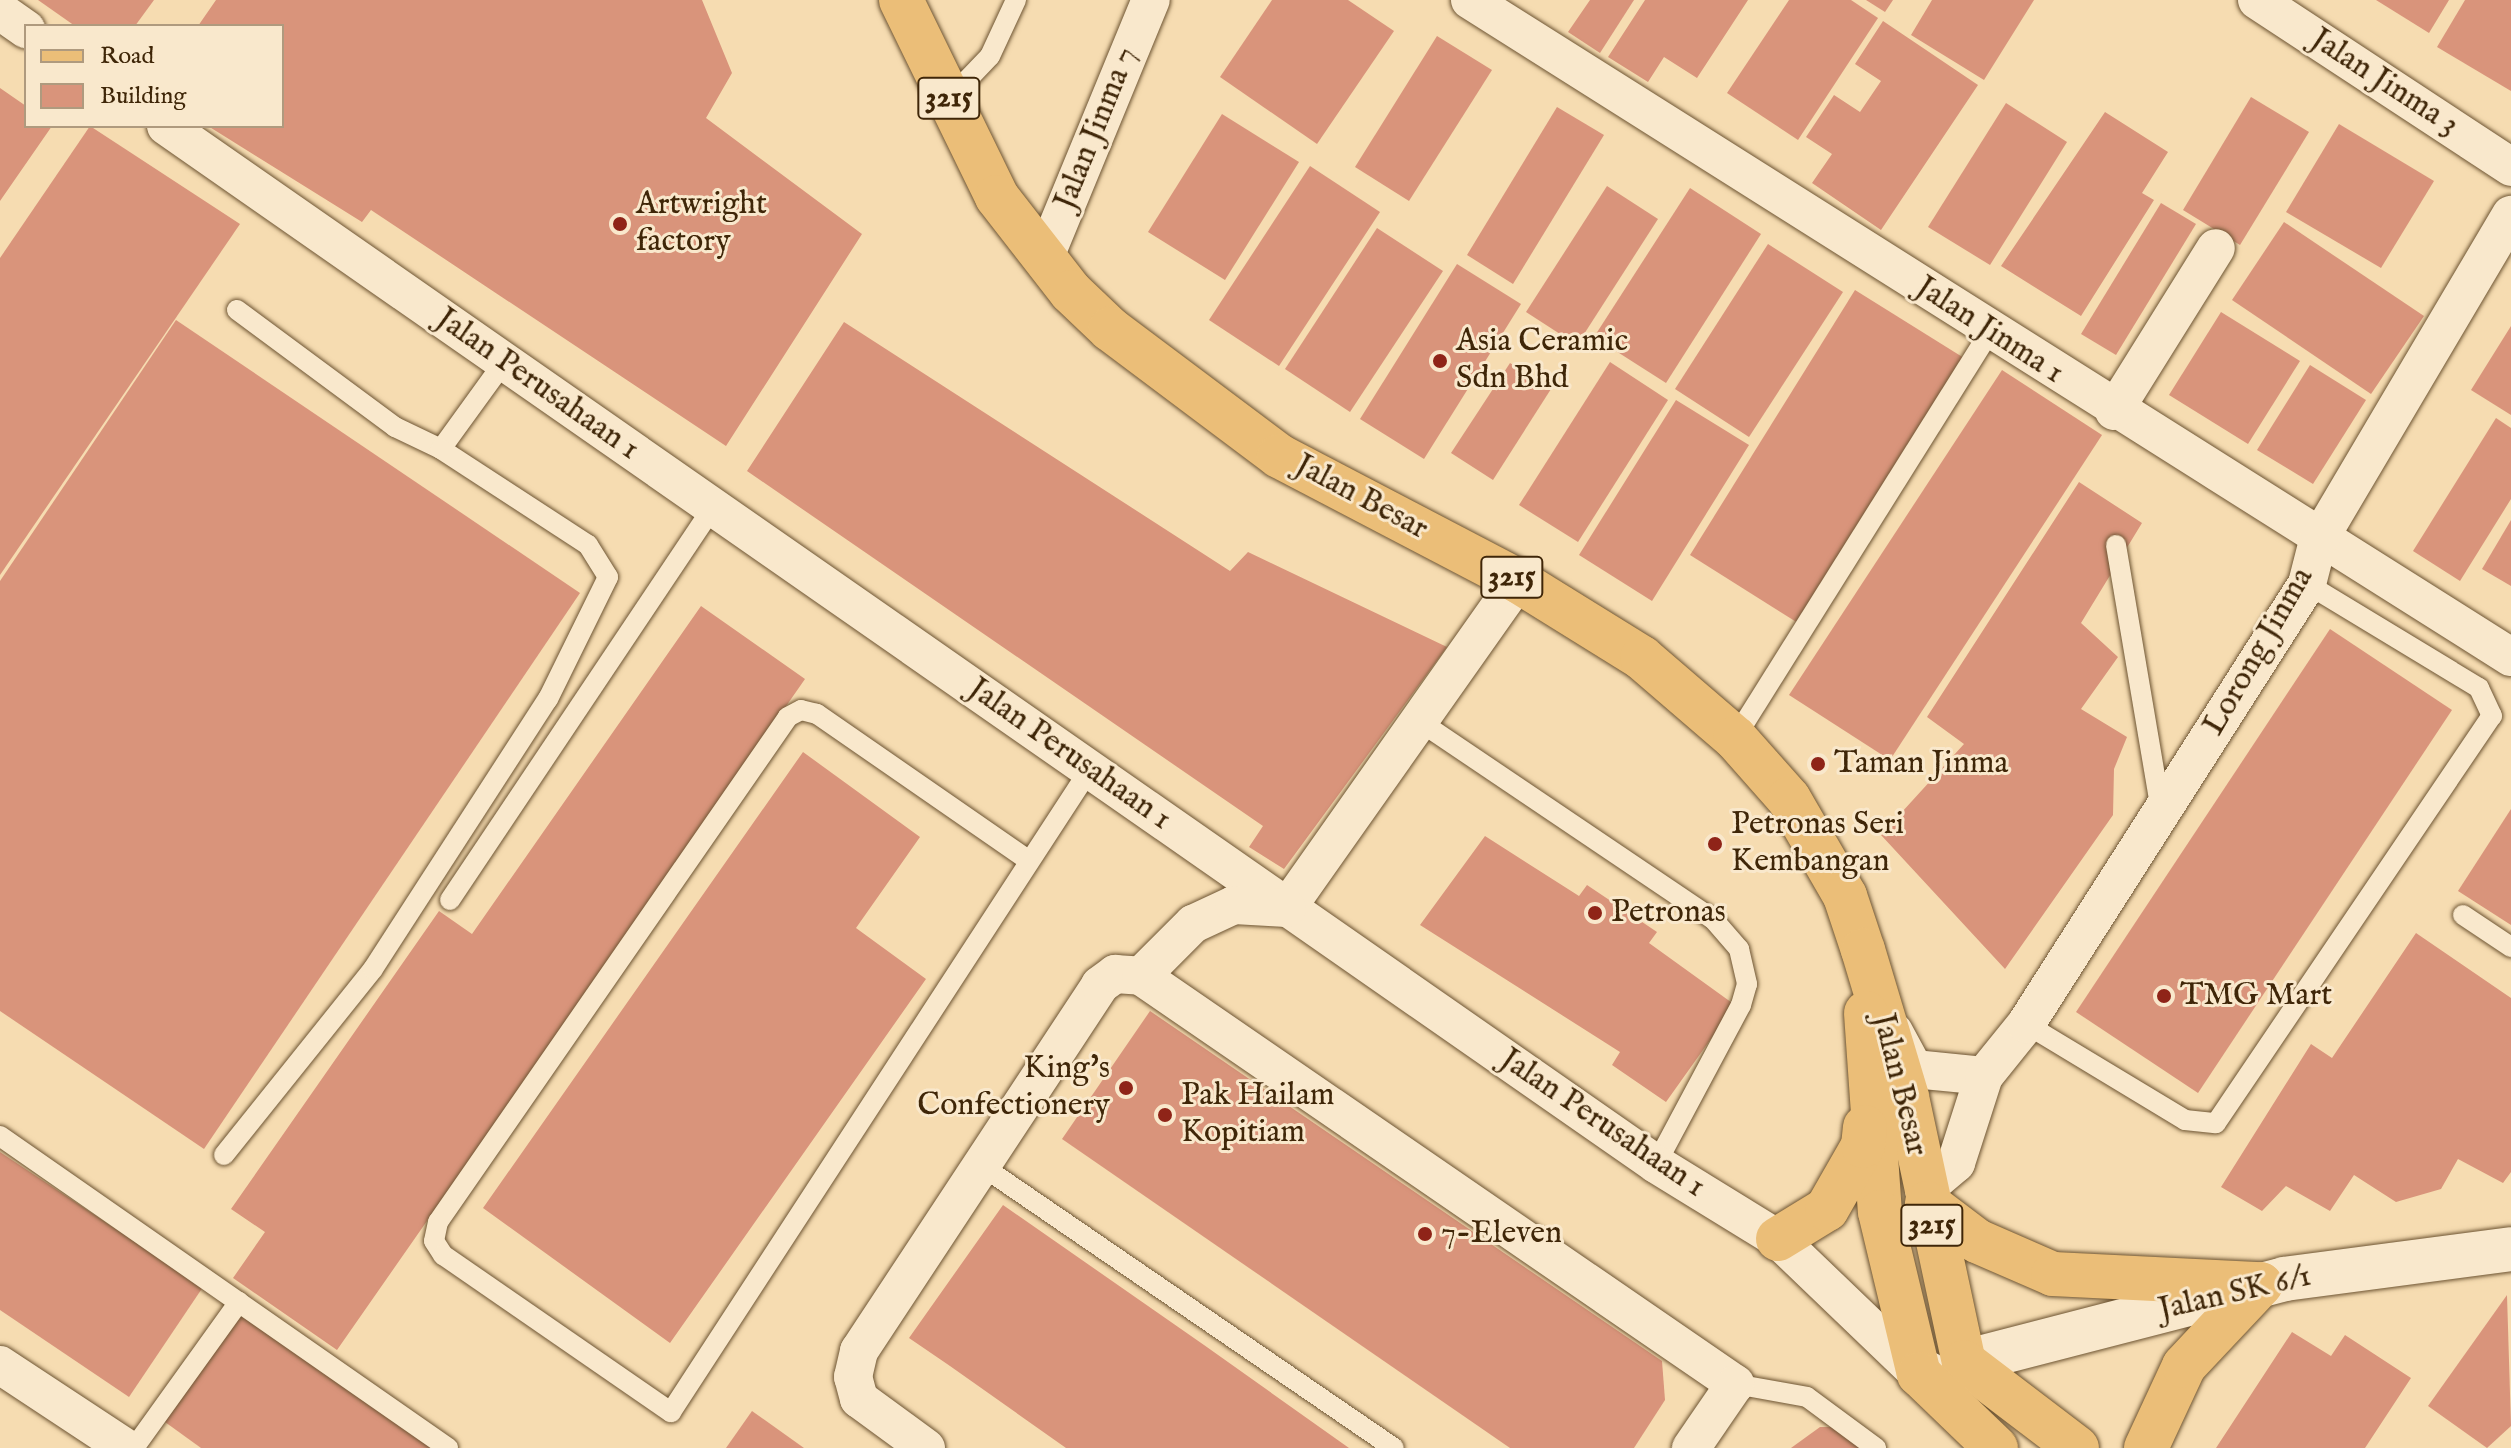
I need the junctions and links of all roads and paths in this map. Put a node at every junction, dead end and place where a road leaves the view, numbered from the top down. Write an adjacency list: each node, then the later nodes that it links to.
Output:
1 (901, 0): 8 (main road, Jalan Besar / 3215)
2 (1016, 0): 8 (lane)
3 (1151, 0): 13 (street, Jalan Jinma 7)
4 (1470, 0): 15 (street, Jalan Jinma 1)
5 (2257, 0): 10 (street, Jalan Jinma 3)
6 (0, 11): 7 (street)
7 (24, 28)
8 (949, 99): 13 (main road, Jalan Besar / 3215)
9 (169, 128): 16 (street, Jalan Perusahaan 1)
10 (2511, 167)
11 (2511, 215): 20 (street, Lorong Jinma)
12 (2216, 248): 17 (street)
13 (1044, 259): 22 (main road, Jalan Besar / 3215)
14 (237, 310): 18 (lane)
15 (1990, 332): 17 (street, Jalan Jinma 1); 26 (lane)
16 (504, 362): 18 (lane); 19 (street, Jalan Perusahaan 1)
17 (2114, 411): 20 (street, Jalan Jinma 1)
18 (441, 449): 40 (lane)
19 (712, 508): 27 (street, Jalan Perusahaan 1); 30 (lane)
20 (2318, 541): 23 (street, Lorong Jinma); 24 (street, Jalan Jinma 1)
21 (2116, 545): 28 (lane)
22 (1518, 581): 25 (street); 26 (main road, Jalan Besar / 3215)
23 (2307, 584): 28 (street, Lorong Jinma); 36 (lane)
24 (2511, 657)
25 (1419, 721): 31 (street); 41 (lane)
26 (1735, 738): 34 (main road, Jalan Besar / 3215)
27 (1090, 769): 29 (lane); 31 (street, Jalan Perusahaan 1)
28 (2162, 814): 36 (street, Lorong Jinma)
29 (1028, 860): 29 (lane)
30 (450, 900)
31 (1287, 908): 35 (street); 41 (street, Jalan Perusahaan 1)
32 (2463, 915): 33 (lane)
33 (2511, 947)
34 (1863, 950): 37 (street); 38 (main road, Jalan Besar / 3215); 43 (main road, Jalan Besar / 3215)
35 (1141, 976): 42 (street); 51 (street)
36 (2026, 1024): 37 (street, Lorong Jinma)
37 (1984, 1076): 43 (street, Lorong Jinma)
38 (1868, 1100): 44 (main road); 50 (main road, Jalan Besar / 3215)
39 (0, 1136): 47 (lane)
40 (224, 1155)
41 (1656, 1164): 44 (street, Jalan Perusahaan 1)
42 (982, 1166): 55 (street); 56 (lane)
43 (1926, 1196): 46 (main road); 48 (main road, Jalan Besar / 3215)
44 (1778, 1239): 50 (street, Jalan Perusahaan 1)
45 (2511, 1249): 46 (street, Jalan SK 6/1)
46 (2261, 1284): 48 (street, Jalan SK 6/1); 61 (main road)
47 (239, 1302): 53 (lane); 54 (lane)
48 (1964, 1362): 50 (street); 60 (main road)
49 (0, 1365): 52 (street)
50 (1919, 1374): 59 (main road)
51 (1735, 1384): 57 (street); 58 (lane)
52 (126, 1448)
53 (134, 1448)
54 (448, 1448)
55 (926, 1448)
56 (1394, 1448)
57 (1691, 1448)
58 (1876, 1448)
59 (1996, 1448)
60 (2077, 1448)
61 (2146, 1448)

